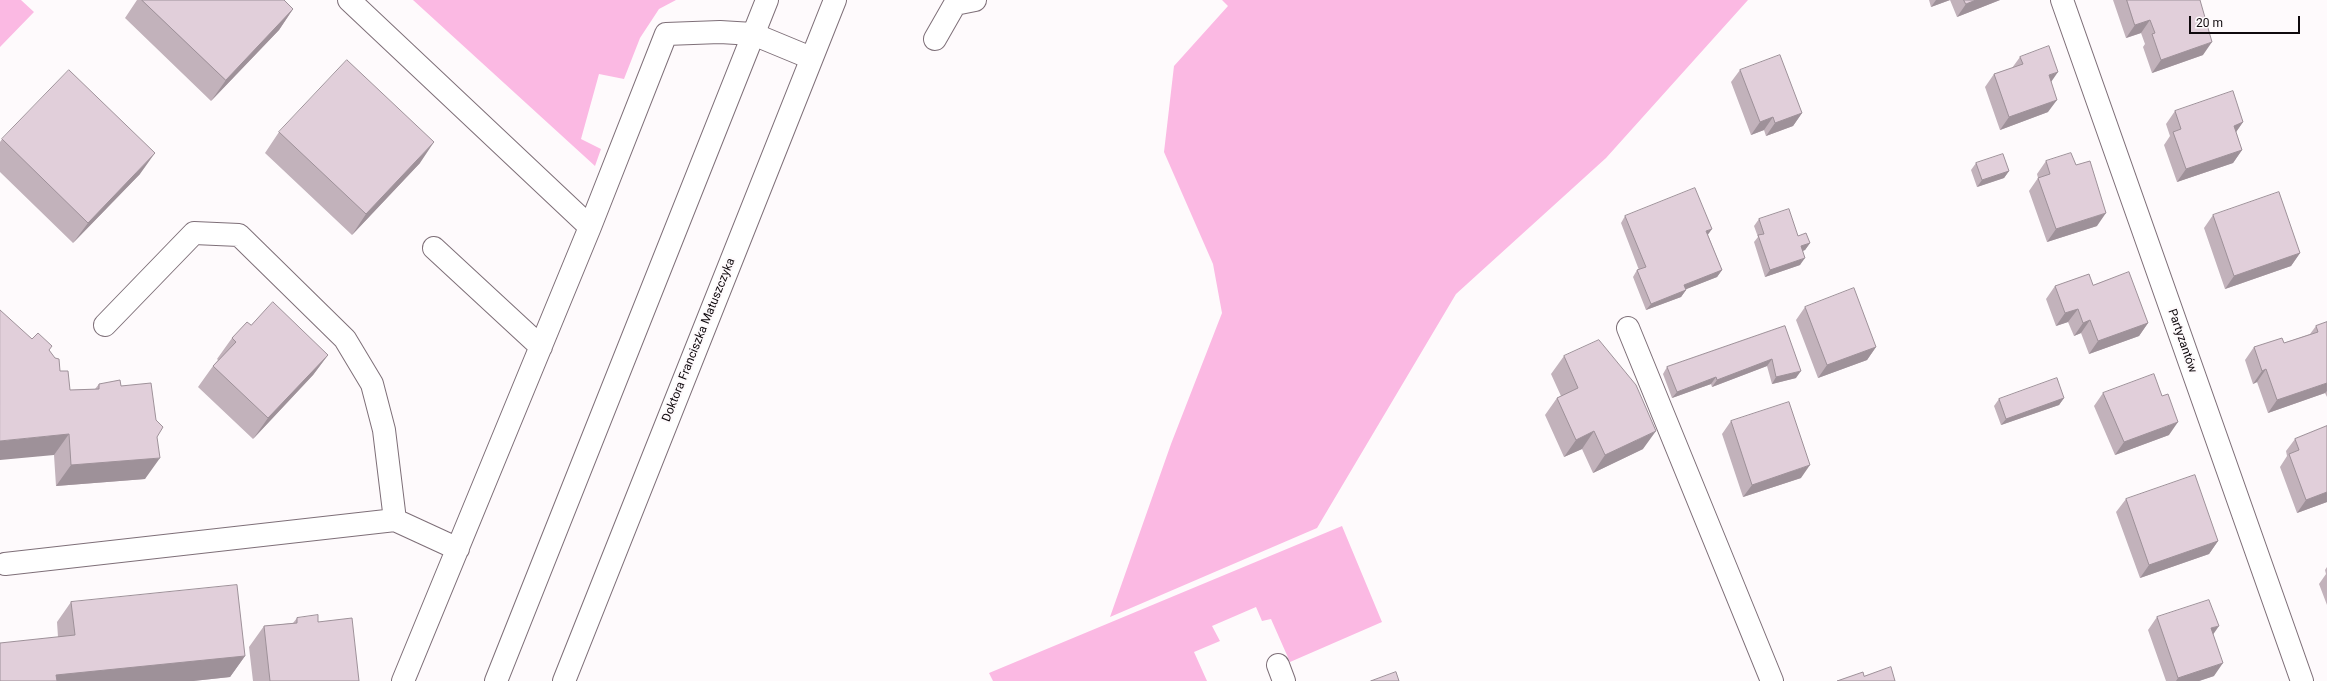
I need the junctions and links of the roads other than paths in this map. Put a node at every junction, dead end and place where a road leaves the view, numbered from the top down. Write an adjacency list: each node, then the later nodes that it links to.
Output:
1 (349, 0): 9 (street)
2 (767, 0): 6 (street)
3 (836, 0): 8 (street, Doktora Franciszka Matuszczyka)
4 (975, 0): 7 (street)
5 (2062, 0): 21 (street, Partyzantów)
6 (753, 34): 8 (street); 9 (street); 18 (street)
7 (935, 40)
8 (811, 58): 19 (street, Doktora Franciszka Matuszczyka)
9 (590, 227): 13 (street)
10 (434, 248): 13 (street)
11 (105, 325): 14 (street)
12 (1628, 328): 20 (street)
13 (541, 347): 15 (street)
14 (395, 520): 15 (street); 16 (street)
15 (458, 548): 17 (street)
16 (5, 564)
17 (403, 681)
18 (496, 681)
19 (564, 681)
20 (1772, 681)
21 (2302, 681)

